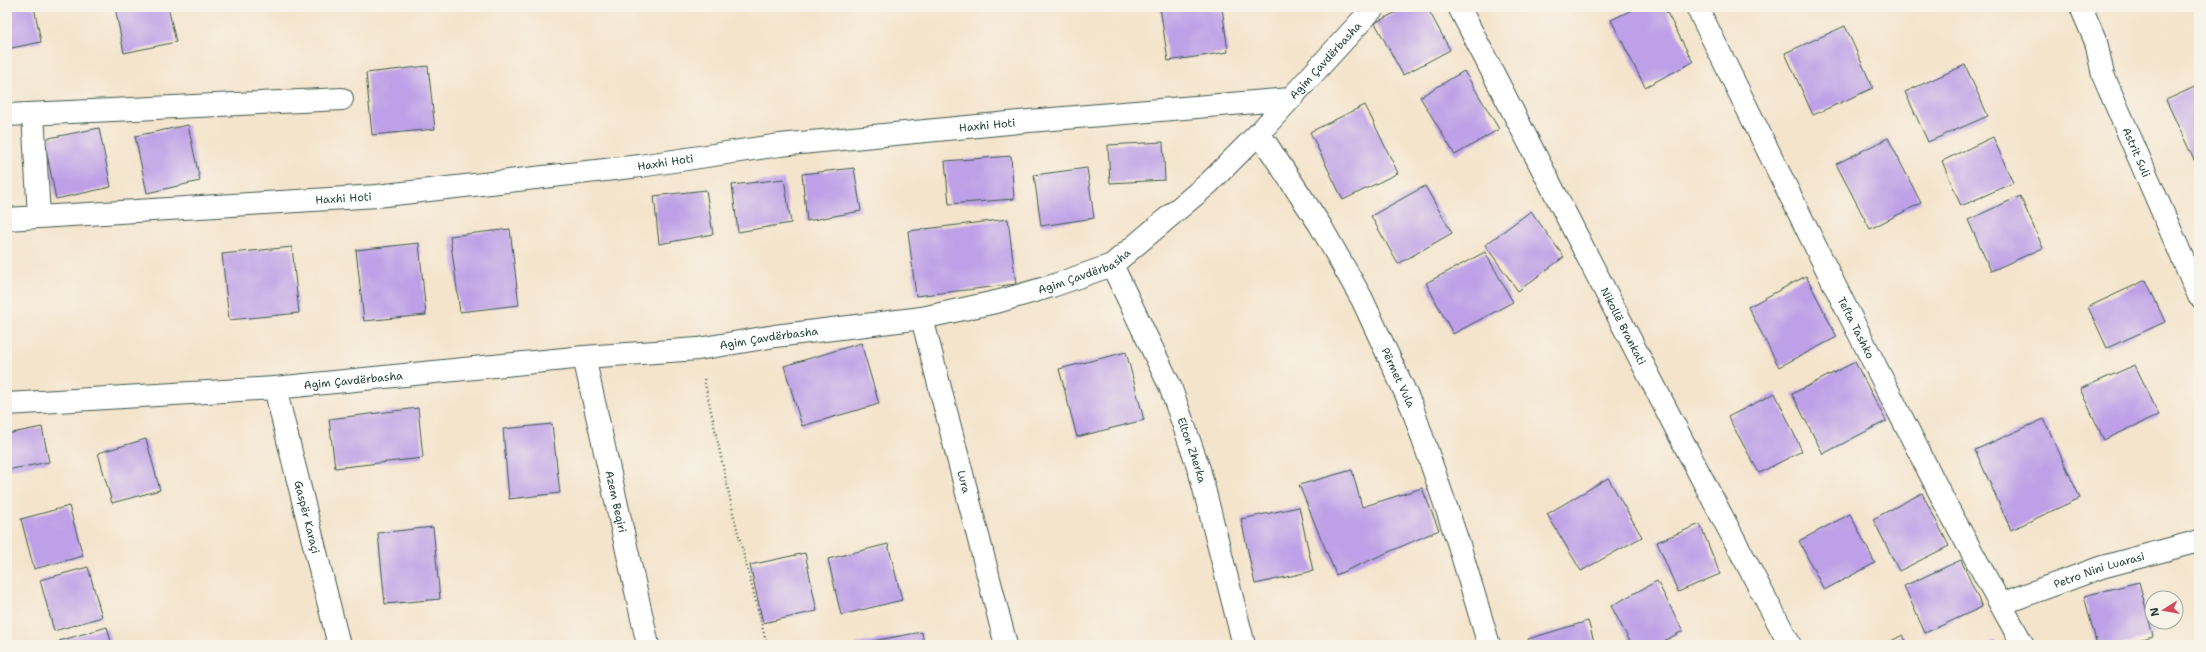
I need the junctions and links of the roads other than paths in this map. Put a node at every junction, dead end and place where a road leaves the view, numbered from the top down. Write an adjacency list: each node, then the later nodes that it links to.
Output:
1 (1374, 7): 6 (street, Agim Çavdërbasha)
2 (1459, 7): 25 (street, Nikollë Brankati)
3 (1697, 7): 19 (street, Tefta Tashko)
4 (2081, 7): 13 (street, Astrit Suli)
5 (342, 99): 7 (street)
6 (1290, 100): 9 (street, Agim Çavdërbasha); 10 (street, Haxhi Hoti)
7 (33, 114): 8 (street); 10 (street)
8 (7, 115)
9 (1259, 133): 12 (street, Agim Çavdërbasha); 24 (street, Përmet Vula)
10 (39, 216): 11 (street, Haxhi Hoti)
11 (7, 218)
12 (1112, 265): 14 (street, Agim Çavdërbasha); 23 (street, Elton Zherka)
13 (2199, 296)
14 (922, 318): 15 (street, Agim Çavdërbasha); 22 (street, Lura)
15 (584, 357): 16 (street, Agim Çavdërbasha); 21 (street, Azem Beqiri)
16 (275, 388): 17 (street, Agim Çavdërbasha); 20 (street, Gaspër Karaçi)
17 (7, 404)
18 (2199, 541): 19 (street, Petro Nini Luarasi)
19 (2001, 604): 26 (street, Tefta Tashko)
20 (339, 645)
21 (648, 645)
22 (1006, 645)
23 (1244, 645)
24 (1489, 645)
25 (1790, 645)
26 (2023, 645)

